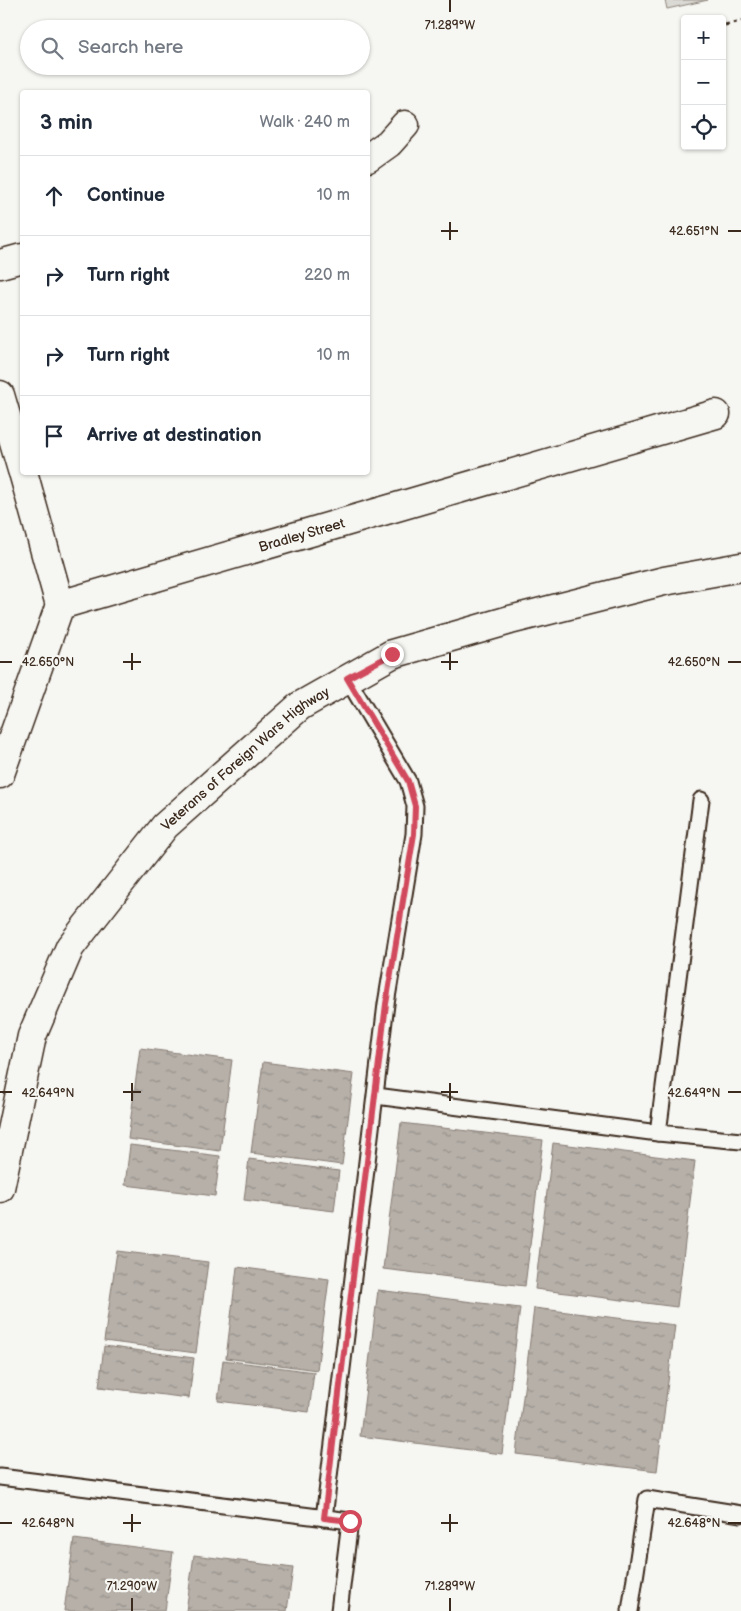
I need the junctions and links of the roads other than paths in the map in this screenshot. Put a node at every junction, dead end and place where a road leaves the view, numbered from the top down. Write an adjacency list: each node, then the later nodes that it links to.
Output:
1 (405, 125): 2 (street)
2 (370, 157)
3 (20, 259): 4 (street)
4 (0, 264)
5 (0, 395): 7 (street)
6 (716, 414): 9 (street, Bradley Street)
7 (16, 468): 9 (street)
8 (741, 567): 10 (street, Veterans of Foreign Wars Highway)
9 (60, 605): 11 (street)
10 (347, 678): 14 (lane); 17 (street, Veterans of Foreign Wars Highway)
11 (6, 738): 12 (street)
12 (0, 774)
13 (701, 800): 15 (lane)
14 (376, 1096): 15 (lane); 21 (lane)
15 (658, 1134): 16 (lane)
16 (741, 1141)
17 (4, 1148): 18 (street, Veterans of Foreign Wars Highway)
18 (0, 1188)
19 (0, 1477): 21 (lane)
20 (741, 1514): 23 (lane)
21 (324, 1518): 22 (lane)
22 (339, 1611)
23 (630, 1611)

